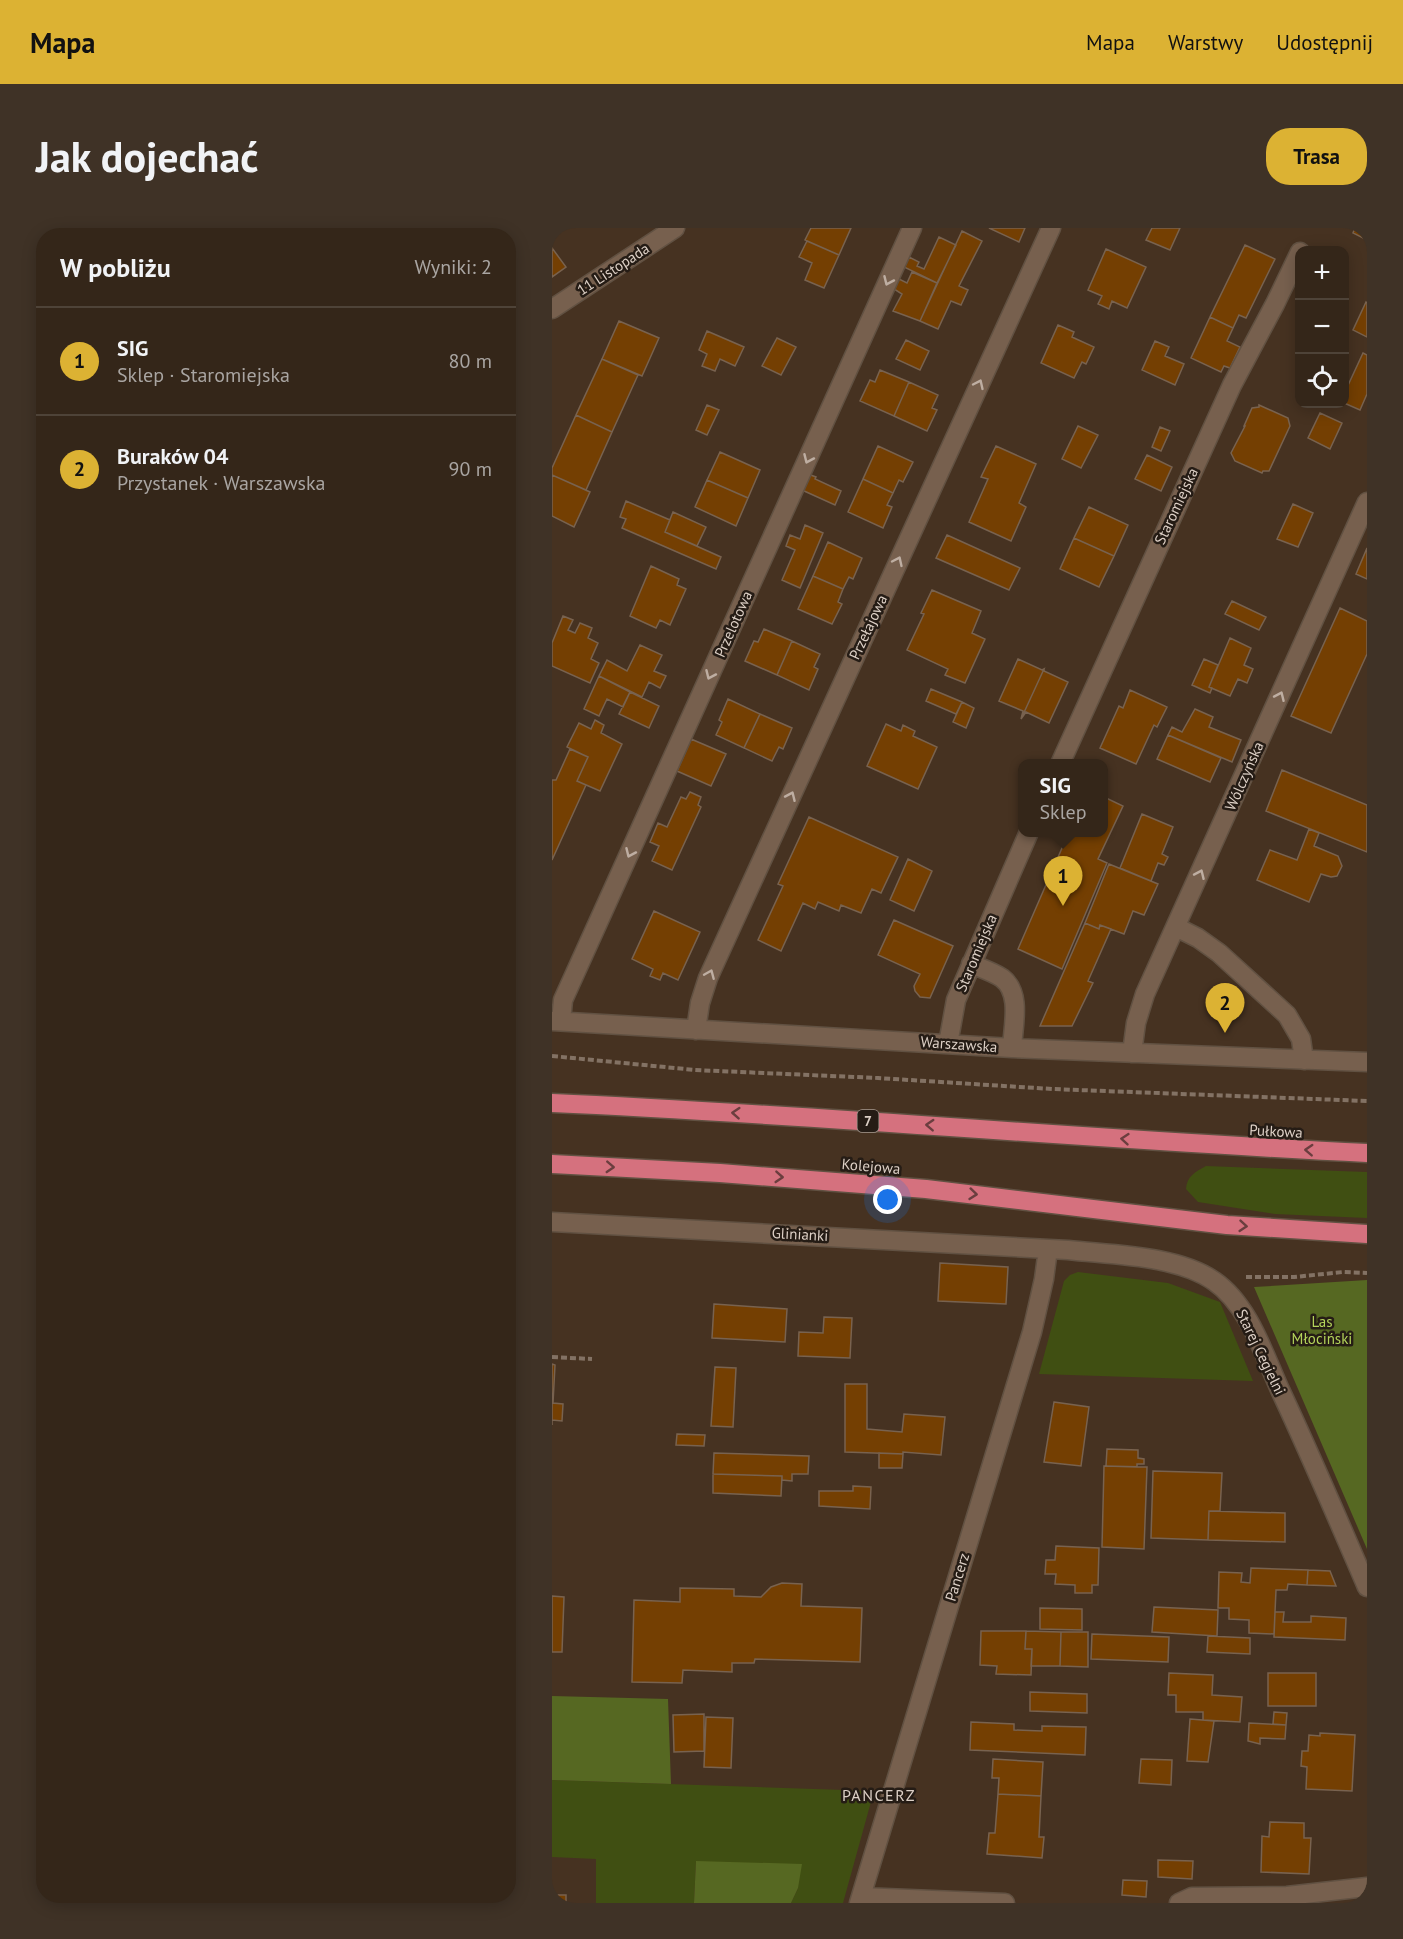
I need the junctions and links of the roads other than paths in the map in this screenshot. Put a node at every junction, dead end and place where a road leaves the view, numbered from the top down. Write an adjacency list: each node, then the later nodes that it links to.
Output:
1 (675, 228): 5 (street, 11 Listopada)
2 (912, 228): 11 (street, Przelotowa, one-way to 11)
3 (1051, 228): 12 (street, Przełajowa, one-way to 3)
4 (1295, 262): 7 (street, Staromiejska)
5 (552, 309)
6 (1367, 502): 9 (street, Wólczyńska, one-way to 6)
7 (1062, 759)
8 (1027, 837): 10 (street, Staromiejska)
9 (1176, 927): 15 (street, Wólczyńska); 16 (street)
10 (971, 964): 13 (street, Staromiejska); 14 (street)
11 (556, 1021): 12 (street, Warszawska)
12 (696, 1030): 13 (street, Warszawska)
13 (948, 1044): 14 (street, Warszawska)
14 (1012, 1047): 15 (street, Warszawska)
15 (1132, 1053): 16 (street, Warszawska)
16 (1304, 1060): 17 (street, Warszawska)
17 (1367, 1062)
18 (552, 1103): 19 (highway, Pułkowa / 7, one-way to 18)
19 (1367, 1153)
20 (552, 1164): 22 (highway, Kolejowa, one-way to 22)
21 (552, 1222): 23 (street, Glinianki)
22 (1367, 1234)
23 (1048, 1249): 24 (street, Starej Cegielni); 26 (street, Pancerz)
24 (1367, 1587)
25 (1367, 1887): 28 (street)
26 (860, 1900): 27 (street)
27 (1005, 1903)
28 (1179, 1903)

